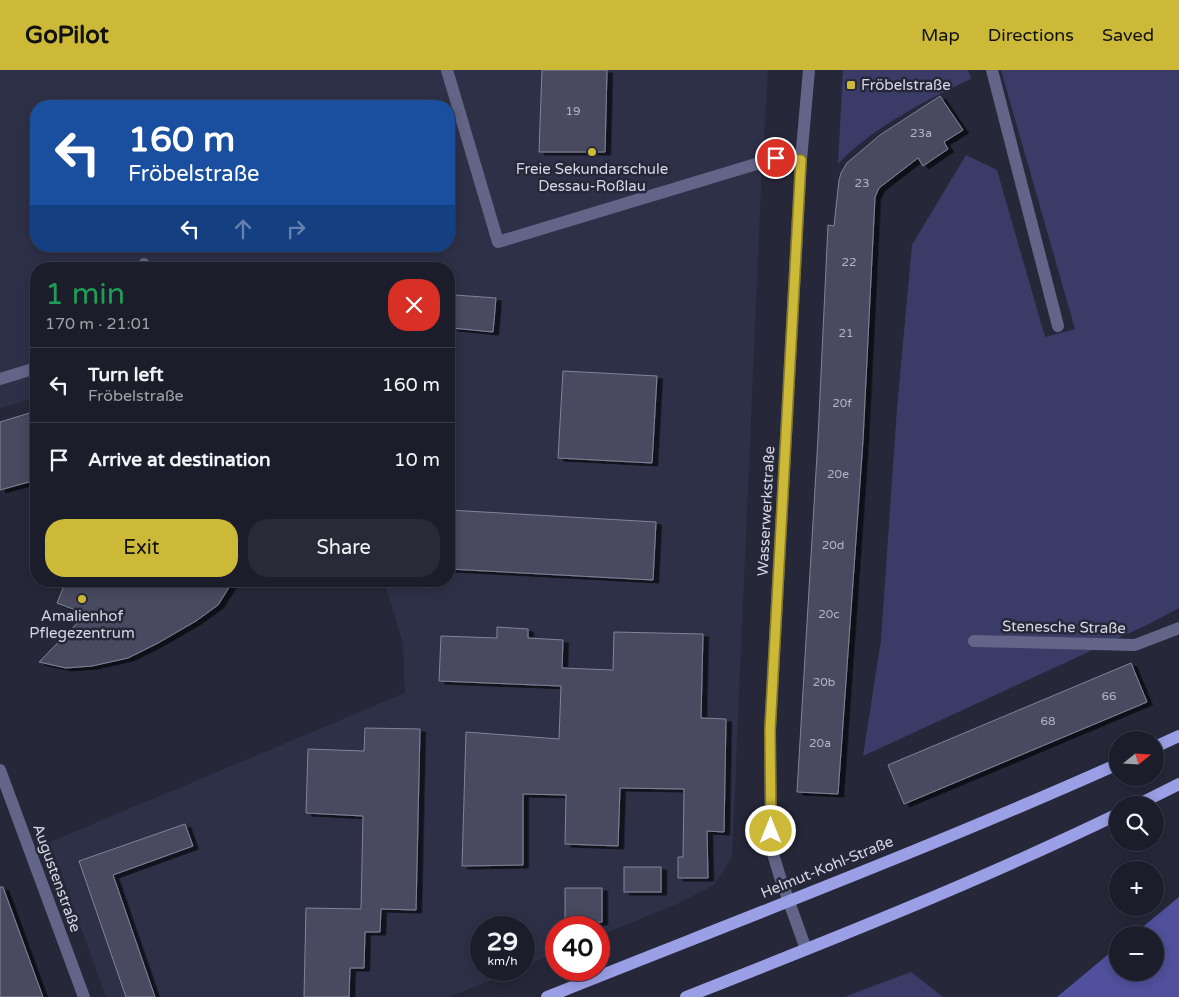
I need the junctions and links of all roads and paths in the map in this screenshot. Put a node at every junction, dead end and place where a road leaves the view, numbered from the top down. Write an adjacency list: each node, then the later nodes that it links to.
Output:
1 (447, 70): 4 (street)
2 (809, 70): 4 (street, Wasserwerkstraße)
3 (992, 70): 5 (street)
4 (801, 160): 17 (street, Wasserwerkstraße)
5 (1058, 326)
6 (30, 370): 7 (street)
7 (0, 379)
8 (1179, 628): 9 (street, Stenesche Straße)
9 (974, 641)
10 (1179, 736): 11 (main road)
11 (1164, 744)
12 (1109, 768): 17 (main road, Helmut-Kohl-Straße)
13 (0, 770): 19 (street, Augustenstraße)
14 (1179, 784): 15 (main road)
15 (1155, 796)
16 (1109, 818): 18 (main road)
17 (788, 900): 18 (street, Wasserwerkstraße); 20 (main road, Helmut-Kohl-Straße)
18 (806, 949): 21 (main road)
19 (84, 997)
20 (547, 997)
21 (686, 997)

